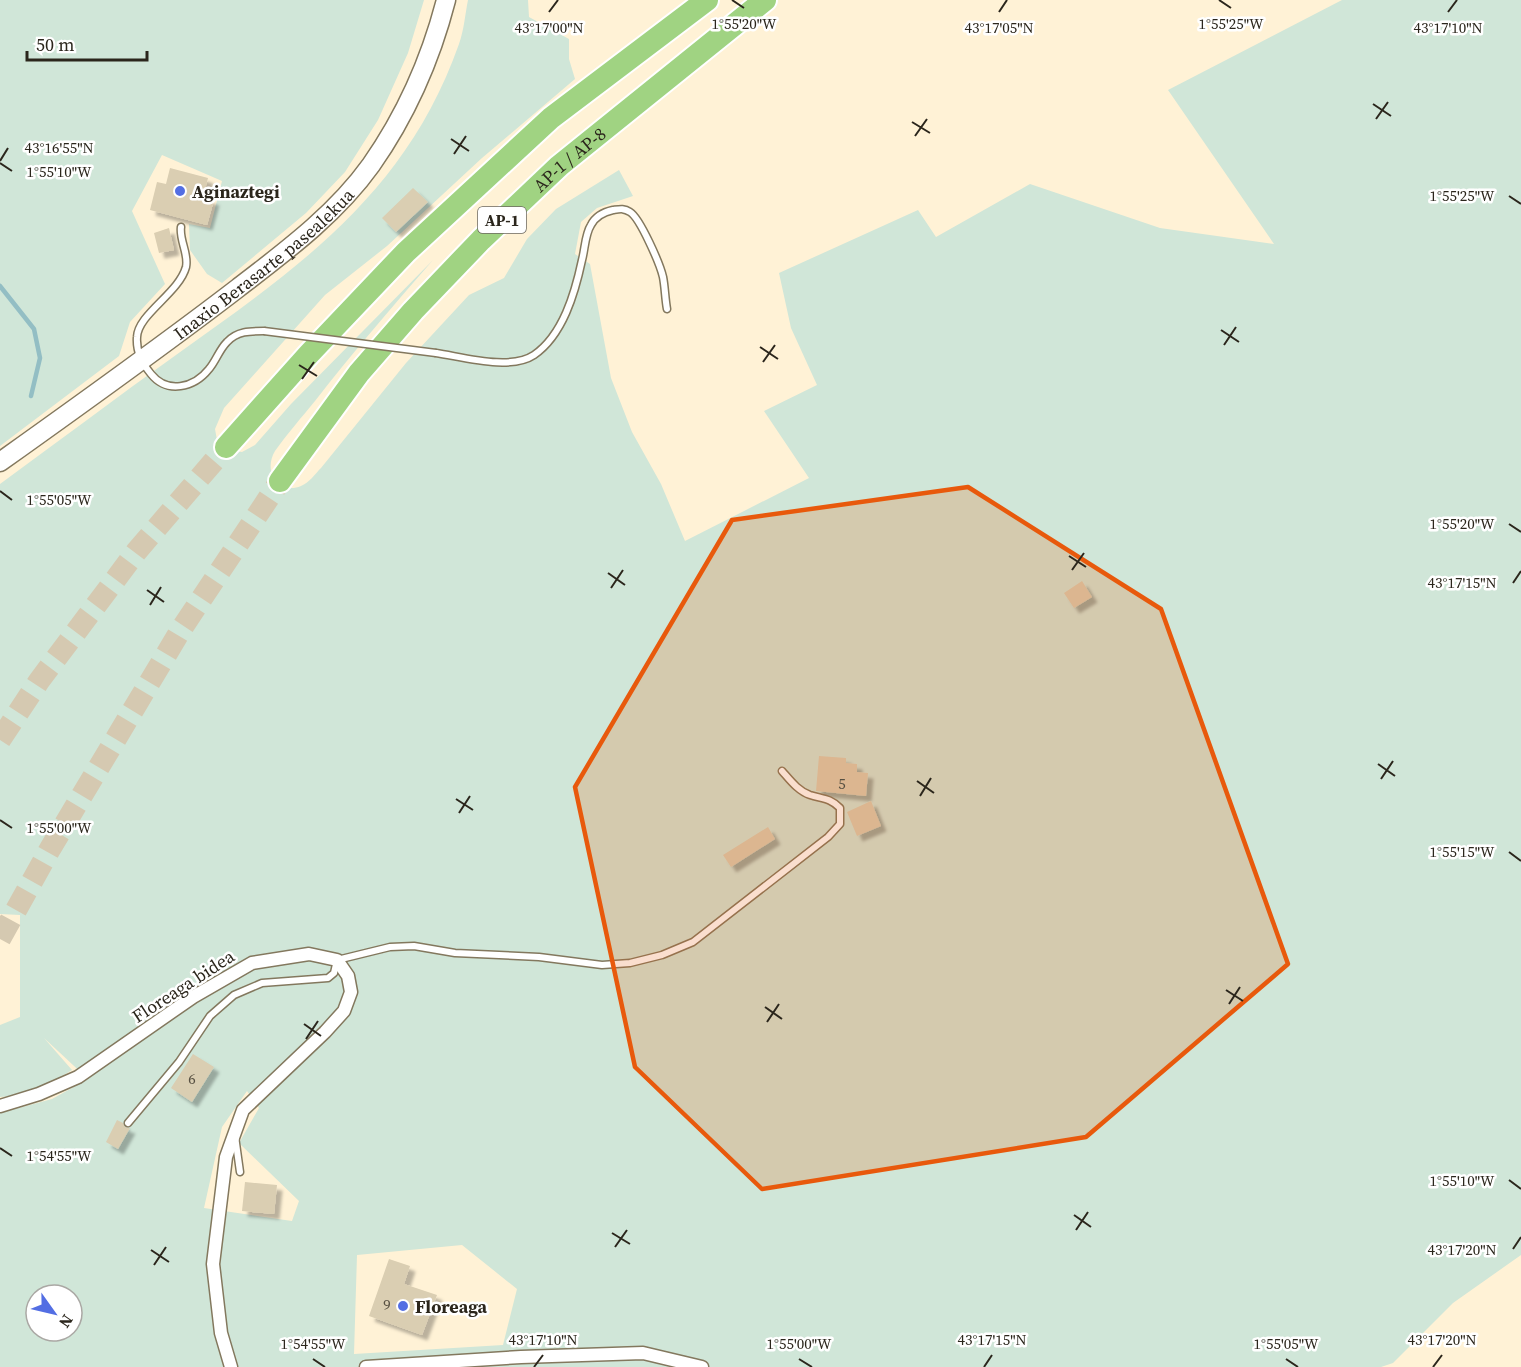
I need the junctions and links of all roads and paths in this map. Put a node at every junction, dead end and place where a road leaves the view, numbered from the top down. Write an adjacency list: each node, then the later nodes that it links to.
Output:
1 (446, 0): 8 (main road, Inaxio Berasarte pasealekua)
2 (681, 0): 5 (highway)
3 (707, 0): 5 (highway, AP-1)
4 (765, 0): 11 (highway, AP-1 / AP-8 / AP-1)
5 (635, 55): 9 (highway, AP-1)
6 (181, 227): 8 (lane)
7 (667, 309): 8 (lane, bridge)
8 (140, 361): 10 (main road, Inaxio Berasarte pasealekua)
9 (226, 447)
10 (0, 462)
11 (280, 482)
12 (782, 771): 13 (lane)
13 (337, 960): 14 (street, Floreaga bidea); 15 (lane); 16 (street)
14 (0, 1106)
15 (128, 1123)
16 (234, 1132): 17 (lane); 18 (street)
17 (240, 1172)
18 (231, 1367)
19 (366, 1367): 20 (street)
20 (702, 1367)

